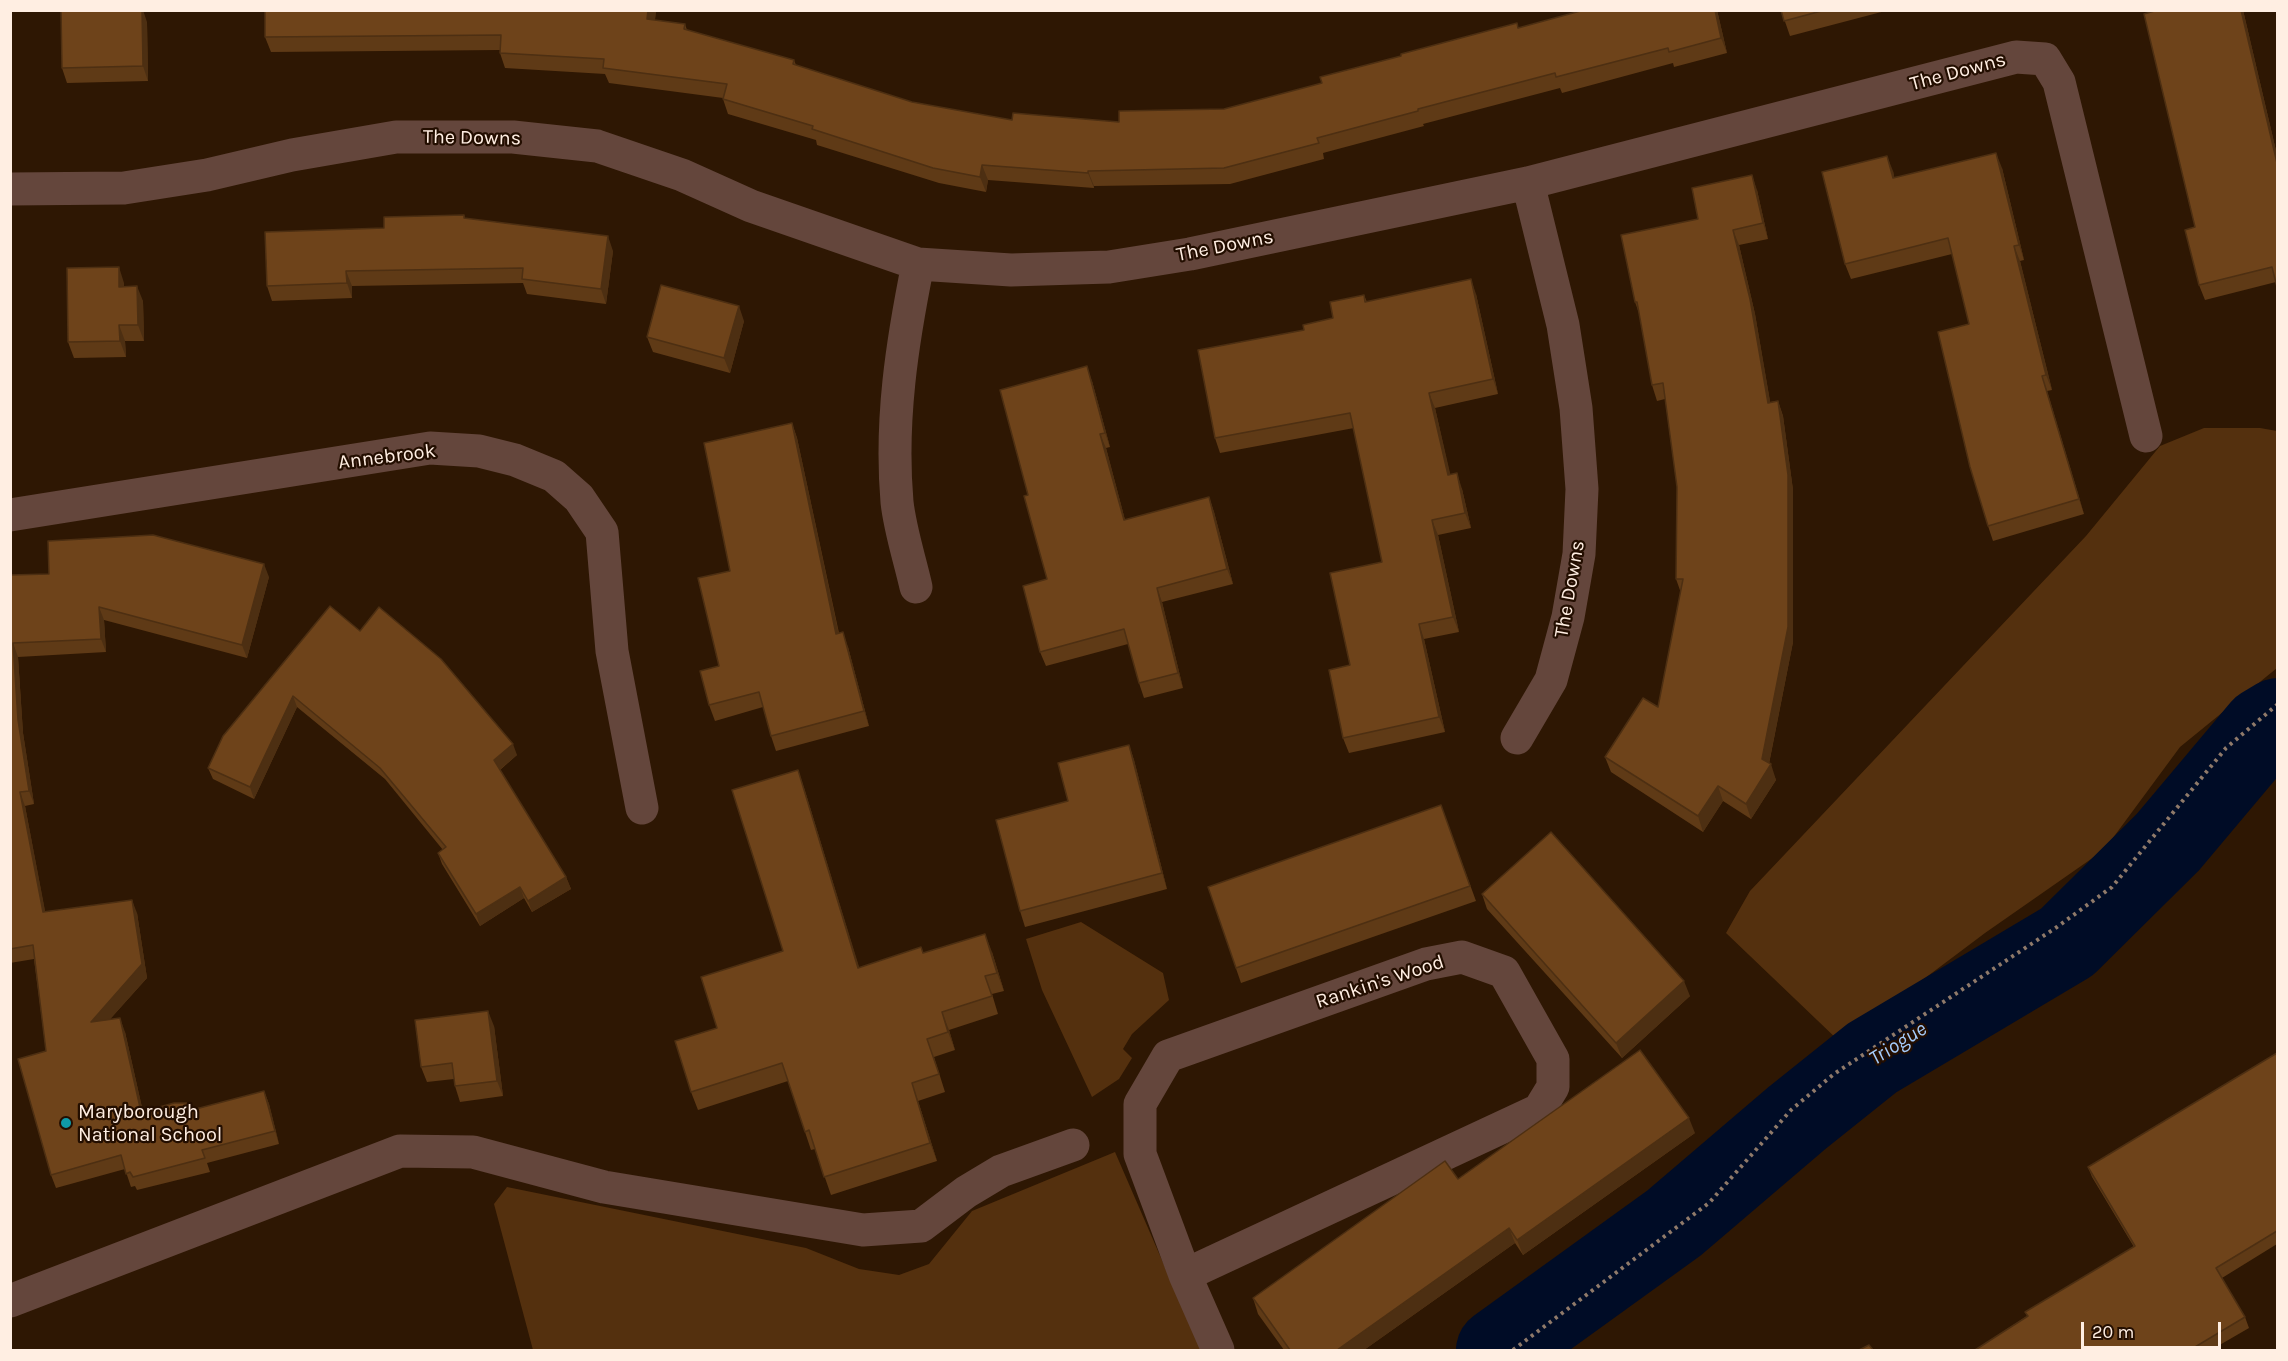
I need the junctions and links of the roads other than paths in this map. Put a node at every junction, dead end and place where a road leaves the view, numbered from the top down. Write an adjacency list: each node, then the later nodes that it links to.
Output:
1 (1528, 183): 3 (street, The Downs); 4 (street, The Downs); 7 (street, The Downs)
2 (10, 189): 3 (street, The Downs)
3 (918, 264): 6 (street)
4 (2146, 436)
5 (10, 515): 8 (street, Annebrook)
6 (916, 587)
7 (1517, 738)
8 (642, 808)
9 (1073, 1145): 11 (street)
10 (1185, 1275): 10 (street, Rankin's Wood); 12 (street, Rankin's Wood)
11 (10, 1301)
12 (1218, 1350)

